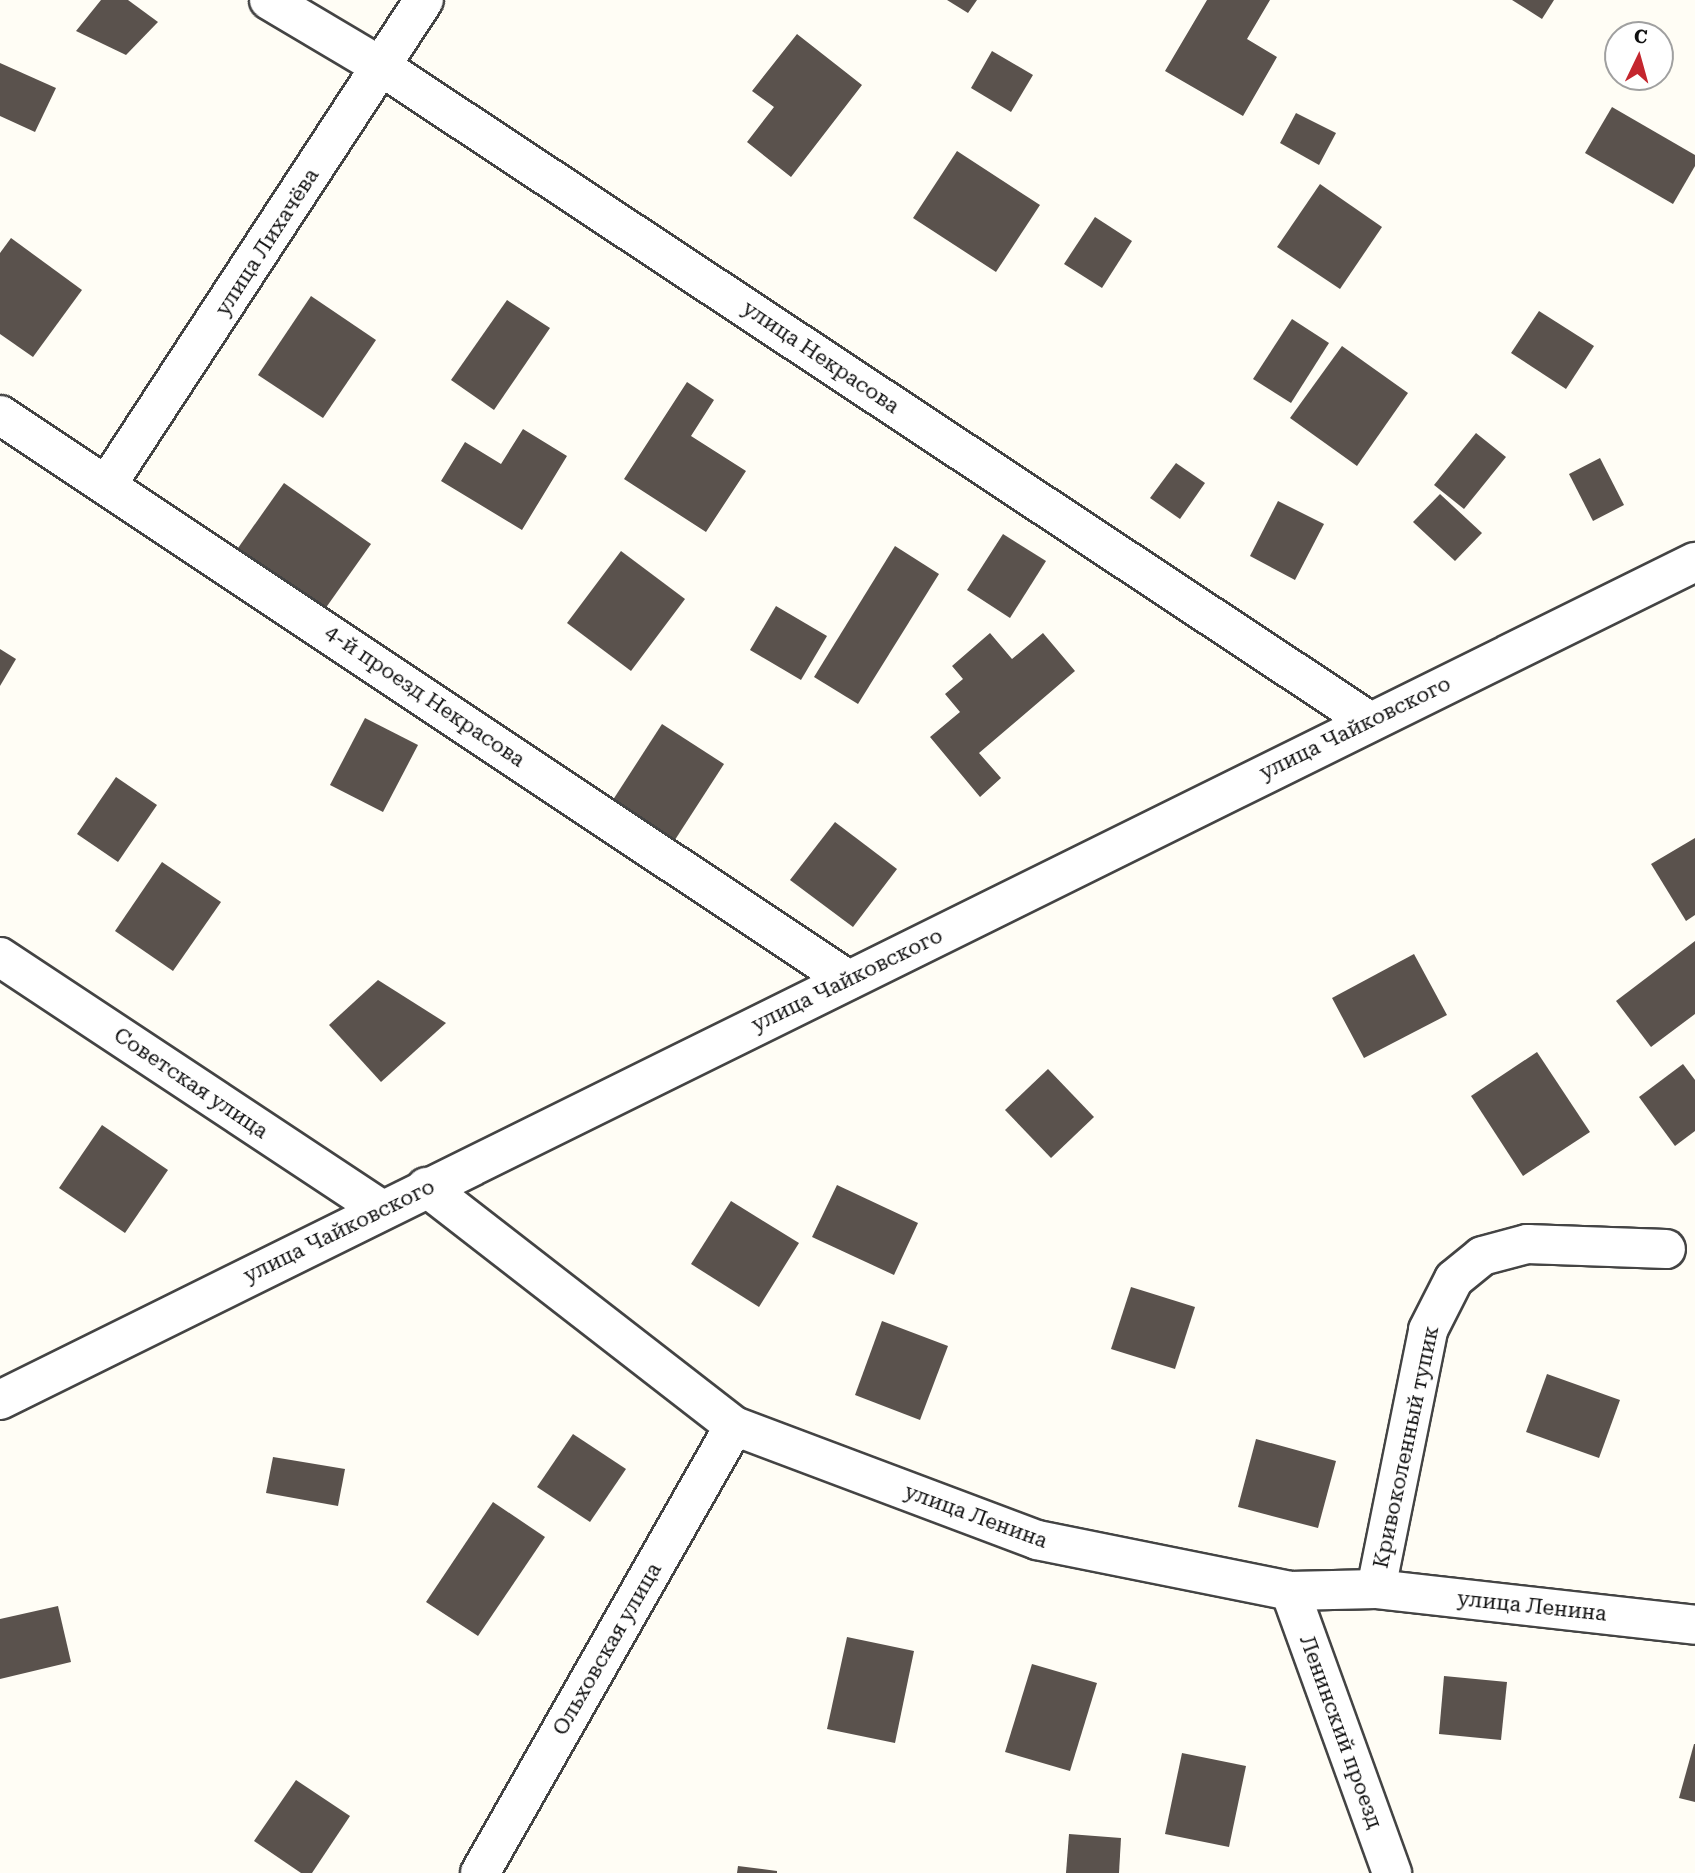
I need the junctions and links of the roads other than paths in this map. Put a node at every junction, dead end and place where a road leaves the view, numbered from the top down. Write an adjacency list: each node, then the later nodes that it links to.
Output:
1 (269, 0): 3 (street, улица Некрасова)
2 (424, 0): 3 (street, улица Лихачёва)
3 (382, 67): 5 (street, улица Лихачёва); 7 (street, улица Некрасова)
4 (0, 415): 5 (street, 4-й проезд Некрасова)
5 (108, 483): 9 (street, 4-й проезд Некрасова)
6 (1695, 562): 7 (street, улица Чайковского)
7 (1369, 721): 9 (street, улица Чайковского)
8 (0, 957): 11 (street, Советская улица)
9 (848, 980): 10 (street, улица Чайковского)
10 (426, 1187): 11 (street, улица Чайковского); 14 (street, улица Ленина)
11 (381, 1209): 13 (street, улица Чайковского)
12 (1666, 1249): 15 (street, Кривоколенный тупик)
13 (0, 1400)
14 (734, 1426): 16 (street, улица Ленина); 18 (street, Ольховская улица)
15 (1376, 1588): 16 (street, улица Ленина); 17 (street, улица Ленина)
16 (1290, 1591): 19 (street, Ленинский проезд)
17 (1695, 1625)
18 (480, 1873)
19 (1392, 1873)

